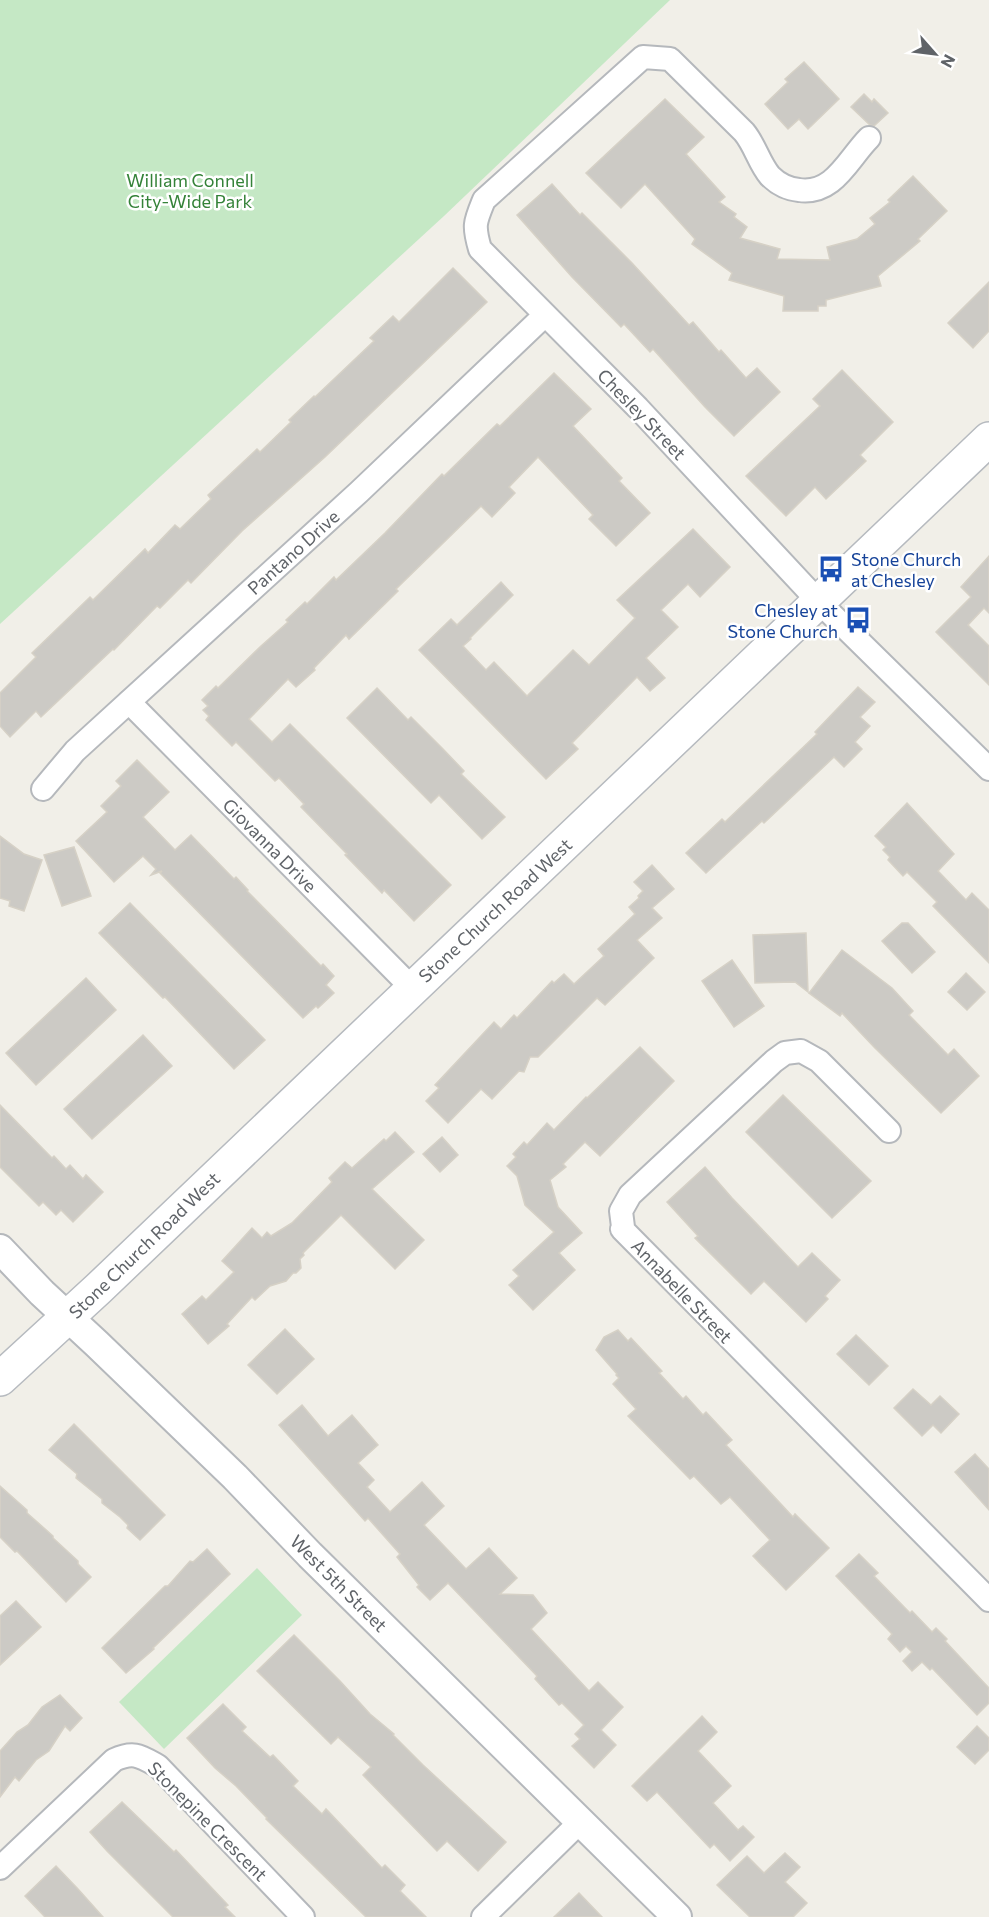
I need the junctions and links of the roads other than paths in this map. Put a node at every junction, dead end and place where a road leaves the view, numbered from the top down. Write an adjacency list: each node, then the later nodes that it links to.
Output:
1 (869, 138): 2 (street, Chesley Street)
2 (546, 315): 4 (street, Chesley Street); 5 (street, Pantano Drive)
3 (989, 439): 4 (main road, Stone Church Road West)
4 (819, 602): 6 (street, Chesley Street); 8 (main road, Stone Church Road West)
5 (129, 702): 7 (street, Pantano Drive); 8 (street, Giovanna Drive)
6 (989, 769)
7 (43, 789)
8 (412, 988): 11 (main road, Stone Church Road West)
9 (889, 1131): 13 (street, Annabelle Street)
10 (0, 1249): 11 (street, West 5th Street)
11 (68, 1317): 12 (main road, Stone Church Road West); 14 (street, West 5th Street)
12 (0, 1379)
13 (989, 1600)
14 (581, 1821): 17 (street); 18 (street, West 5th Street)
15 (0, 1868): 16 (street, Stonepine Crescent)
16 (303, 1917)
17 (483, 1917)
18 (677, 1917)

